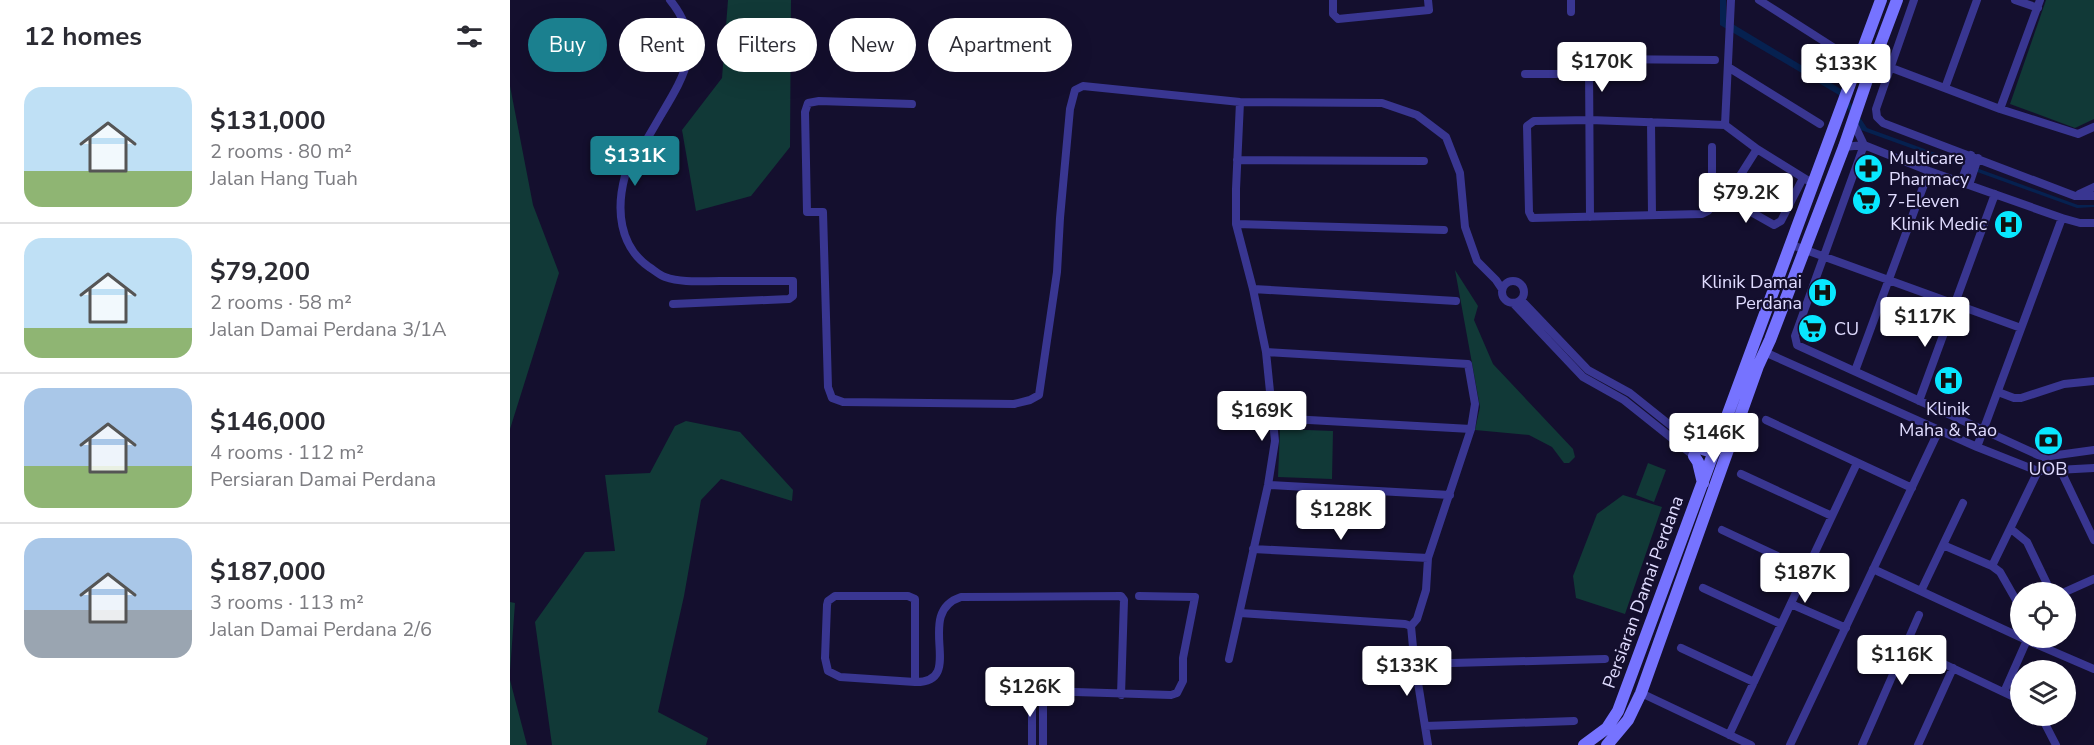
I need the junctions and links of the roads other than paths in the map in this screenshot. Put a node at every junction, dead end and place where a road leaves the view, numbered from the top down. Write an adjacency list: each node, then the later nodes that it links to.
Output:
1 (670, 0): 58 (street)
2 (1333, 0): 12 (street)
3 (1571, 0): 13 (street)
4 (1731, 0): 16 (street)
5 (1759, 0): 14 (street)
6 (1881, 0): 38 (main road, Persiaran Damai Perdana)
7 (1897, 0): 26 (main road, Persiaran Damai Perdana)
8 (1914, 0): 17 (street)
9 (1977, 0): 20 (street)
10 (2015, 0): 11 (street)
11 (2039, 4): 23 (street)
12 (1429, 5)
13 (1570, 12)
14 (1847, 56)
15 (1715, 60): 18 (street)
16 (1728, 67): 27 (street); 28 (street)
17 (1889, 68): 20 (street); 36 (street)
18 (1588, 70): 19 (street); 24 (street)
19 (1525, 74)
20 (1945, 88): 23 (street)
21 (1240, 102): 22 (street); 34 (street); 54 (street)
22 (912, 104)
23 (2000, 109): 29 (street)
24 (1590, 120): 25 (street); 45 (street); 45 (street)
25 (1650, 122): 28 (street); 44 (street)
26 (1853, 122): 30 (street); 32 (main road, Persiaran Damai Perdana)
27 (1820, 124)
28 (1725, 125): 33 (street)
29 (2094, 127)
30 (1864, 145): 32 (street); 37 (street); 52 (street)
31 (1712, 147): 44 (street)
32 (1844, 147): 51 (main road, Persiaran Damai Perdana)
33 (1757, 149): 38 (street); 38 (street)
34 (1237, 160): 35 (street); 48 (street)
35 (1424, 162)
36 (1973, 163): 39 (street); 42 (street)
37 (1929, 171): 39 (street); 53 (street)
38 (1808, 181): 50 (main road, Persiaran Damai Perdana)
39 (1965, 184): 41 (street)
40 (2094, 187): 42 (street)
41 (1995, 194): 46 (street); 59 (street)
42 (2075, 196): 43 (street)
43 (2094, 196)
44 (1652, 215): 45 (street)
45 (1590, 217)
46 (2062, 218): 47 (street); 60 (street)
47 (2094, 223)
48 (1236, 224): 49 (street); 55 (street)
49 (1444, 230)
50 (1792, 245): 51 (street); 73 (main road, Persiaran Damai Perdana)
51 (1805, 249): 52 (street); 61 (main road, Persiaran Damai Perdana)
52 (1823, 255): 53 (street); 64 (street)
53 (1889, 280): 59 (street); 64 (street)
54 (1505, 286): 57 (street); 57 (street)
55 (1253, 289): 56 (street); 62 (street)
56 (1456, 301)
57 (1517, 302): 75 (street)
58 (674, 304)
59 (1955, 304): 60 (street); 67 (street)
60 (2022, 328): 66 (street)
61 (1770, 340): 63 (main road, Persiaran Damai Perdana); 80 (main road, Persiaran Damai Perdana)
62 (1266, 352): 68 (street); 70 (street)
63 (1769, 354): 71 (street); 80 (main road, Persiaran Damai Perdana)
64 (1855, 371): 67 (street)
65 (2094, 381): 66 (street)
66 (1998, 392): 72 (street)
67 (1919, 401): 72 (street)
68 (1273, 418): 70 (street); 84 (street)
69 (1766, 420): 78 (street)
70 (1471, 429): 86 (street)
71 (1939, 430): 74 (street); 85 (street)
72 (1984, 430): 74 (street); 77 (street)
73 (1717, 446): 75 (main road); 80 (main road, Persiaran Damai Perdana)
74 (1977, 447): 81 (street)
75 (1693, 450): 80 (street); 80 (main road)
76 (2094, 450): 77 (street)
77 (2083, 452): 79 (street)
78 (1857, 463): 85 (street); 88 (street)
79 (2090, 468): 82 (street)
80 (1714, 471): 125 (main road, Persiaran Damai Perdana); 135 (main road, Persiaran Damai Perdana)
81 (2038, 471): 82 (street); 90 (street)
82 (2061, 471): 91 (street)
83 (1742, 474): 88 (street)
84 (1268, 485): 86 (street); 93 (street)
85 (1912, 488): 96 (street)
86 (1450, 495): 94 (street)
87 (1963, 503): 92 (street)
88 (1832, 516): 97 (street)
89 (1722, 530): 97 (street)
90 (2011, 530): 95 (street); 99 (street)
91 (2094, 540)
92 (1943, 545): 95 (street); 103 (street)
93 (1253, 549): 94 (street); 106 (street)
94 (1428, 558): 109 (street)
95 (1992, 566): 102 (street)
96 (1873, 569): 103 (street); 110 (street)
97 (1807, 570): 105 (street)
98 (2094, 579): 100 (street)
99 (2046, 582)
100 (2076, 587)
101 (1703, 588): 108 (street)
102 (2010, 590)
103 (1921, 591): 111 (street)
104 (1139, 596): 126 (street)
105 (1791, 604): 108 (street); 110 (street)
106 (1240, 613): 109 (street); 116 (street)
107 (1919, 615): 112 (street)
108 (1781, 624): 122 (street)
109 (1411, 626): 118 (street)
110 (1846, 628): 138 (street)
111 (2010, 631)
112 (1906, 646): 119 (street); 139 (street)
113 (1681, 648): 122 (street)
114 (2023, 648): 124 (street)
115 (2046, 648): 120 (street)
116 (1229, 659)
117 (1605, 659): 118 (street)
118 (1415, 664): 129 (street)
119 (1953, 668): 124 (street); 140 (street)
120 (2092, 669)
121 (915, 682): 121 (street); 126 (street)
122 (1755, 682): 131 (street)
123 (1042, 691): 126 (street); 132 (street); 133 (street)
124 (2004, 692): 127 (street)
125 (1641, 693): 131 (street); 136 (main road, Persiaran Damai Perdana)
126 (1121, 695)
127 (2010, 695)
128 (1575, 721): 129 (street)
129 (1425, 726): 134 (street)
130 (2046, 726): 141 (street)
131 (1729, 735): 137 (street)
132 (1032, 745)
133 (1043, 745)
134 (1428, 745)
135 (1585, 745)
136 (1607, 745)
137 (1751, 745)
138 (1790, 745)
139 (1862, 745)
140 (1918, 745)
141 (2056, 745)

